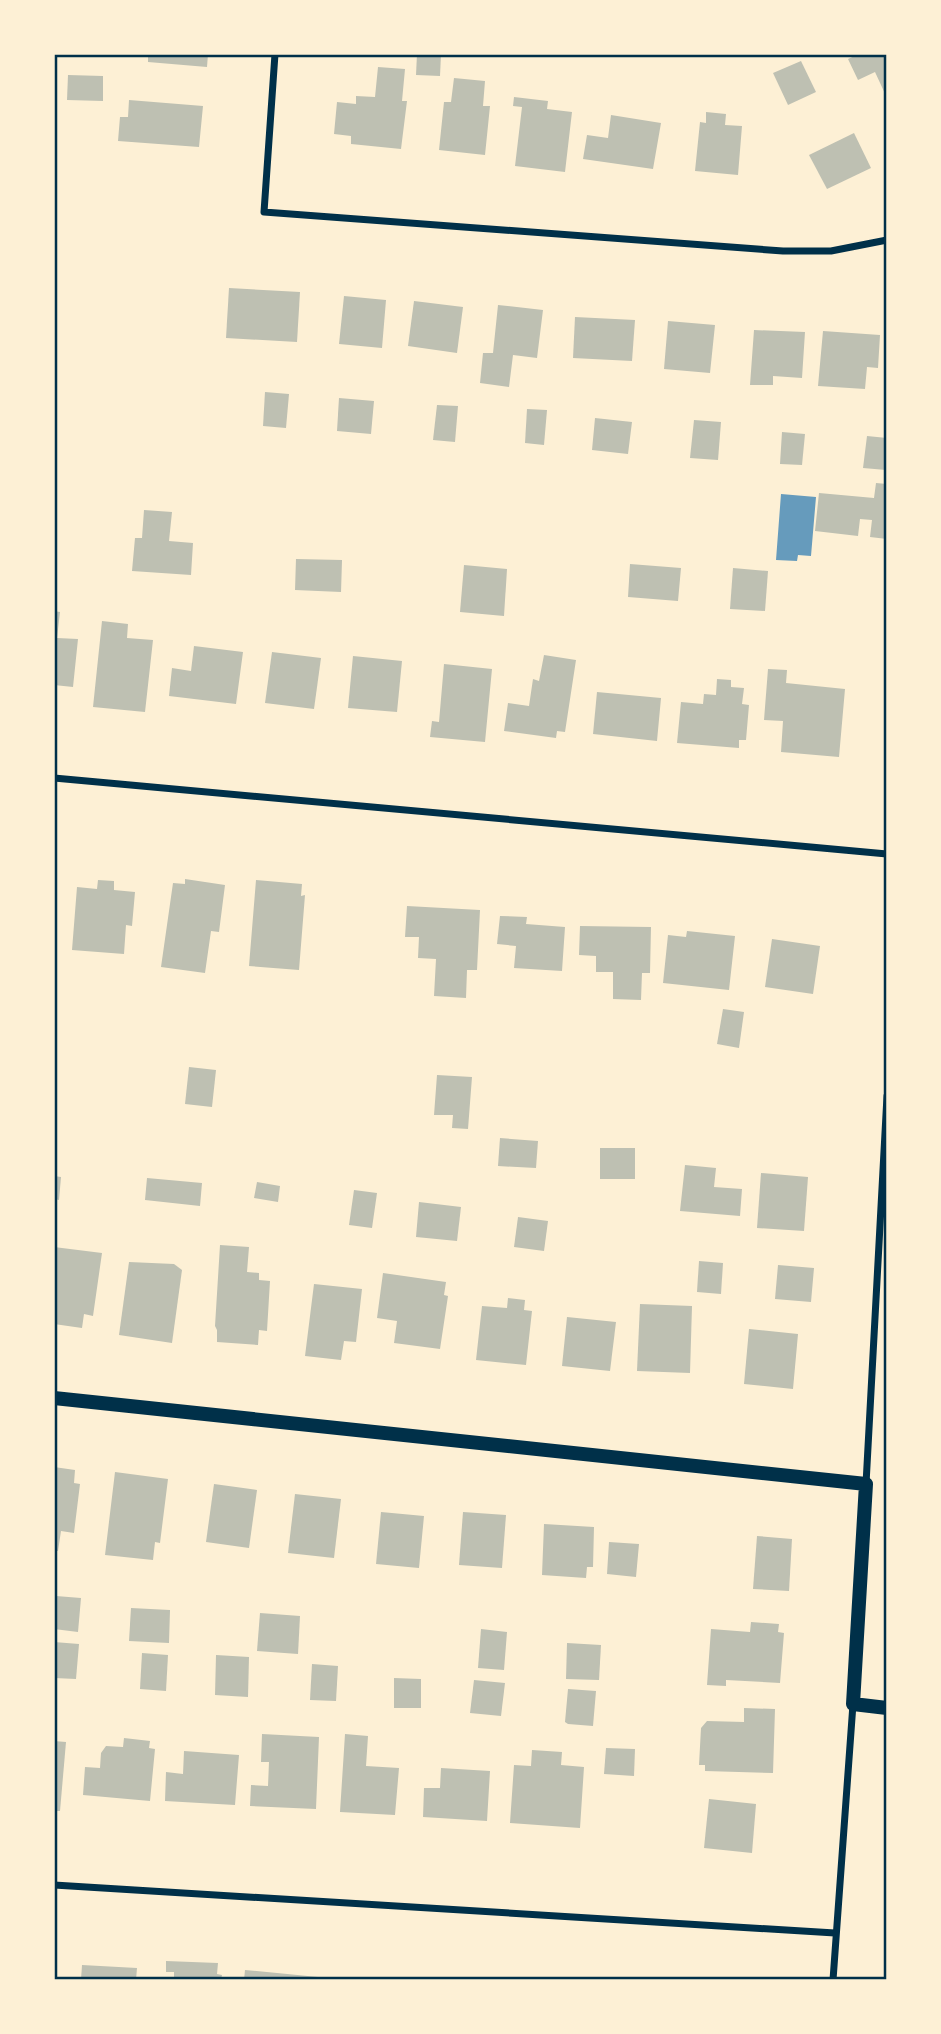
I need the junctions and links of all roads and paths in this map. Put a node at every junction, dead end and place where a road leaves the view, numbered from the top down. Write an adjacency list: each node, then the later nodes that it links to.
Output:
1 (275, 54): 2 (street)
2 (887, 240)
3 (54, 778): 4 (street)
4 (887, 854)
5 (887, 1096): 6 (street)
6 (884, 1189): 8 (street)
7 (54, 1398): 8 (main road)
8 (866, 1484): 9 (main road)
9 (853, 1704): 10 (main road); 12 (street)
10 (887, 1708)
11 (54, 1885): 12 (street)
12 (835, 1933): 13 (street)
13 (833, 1980)

